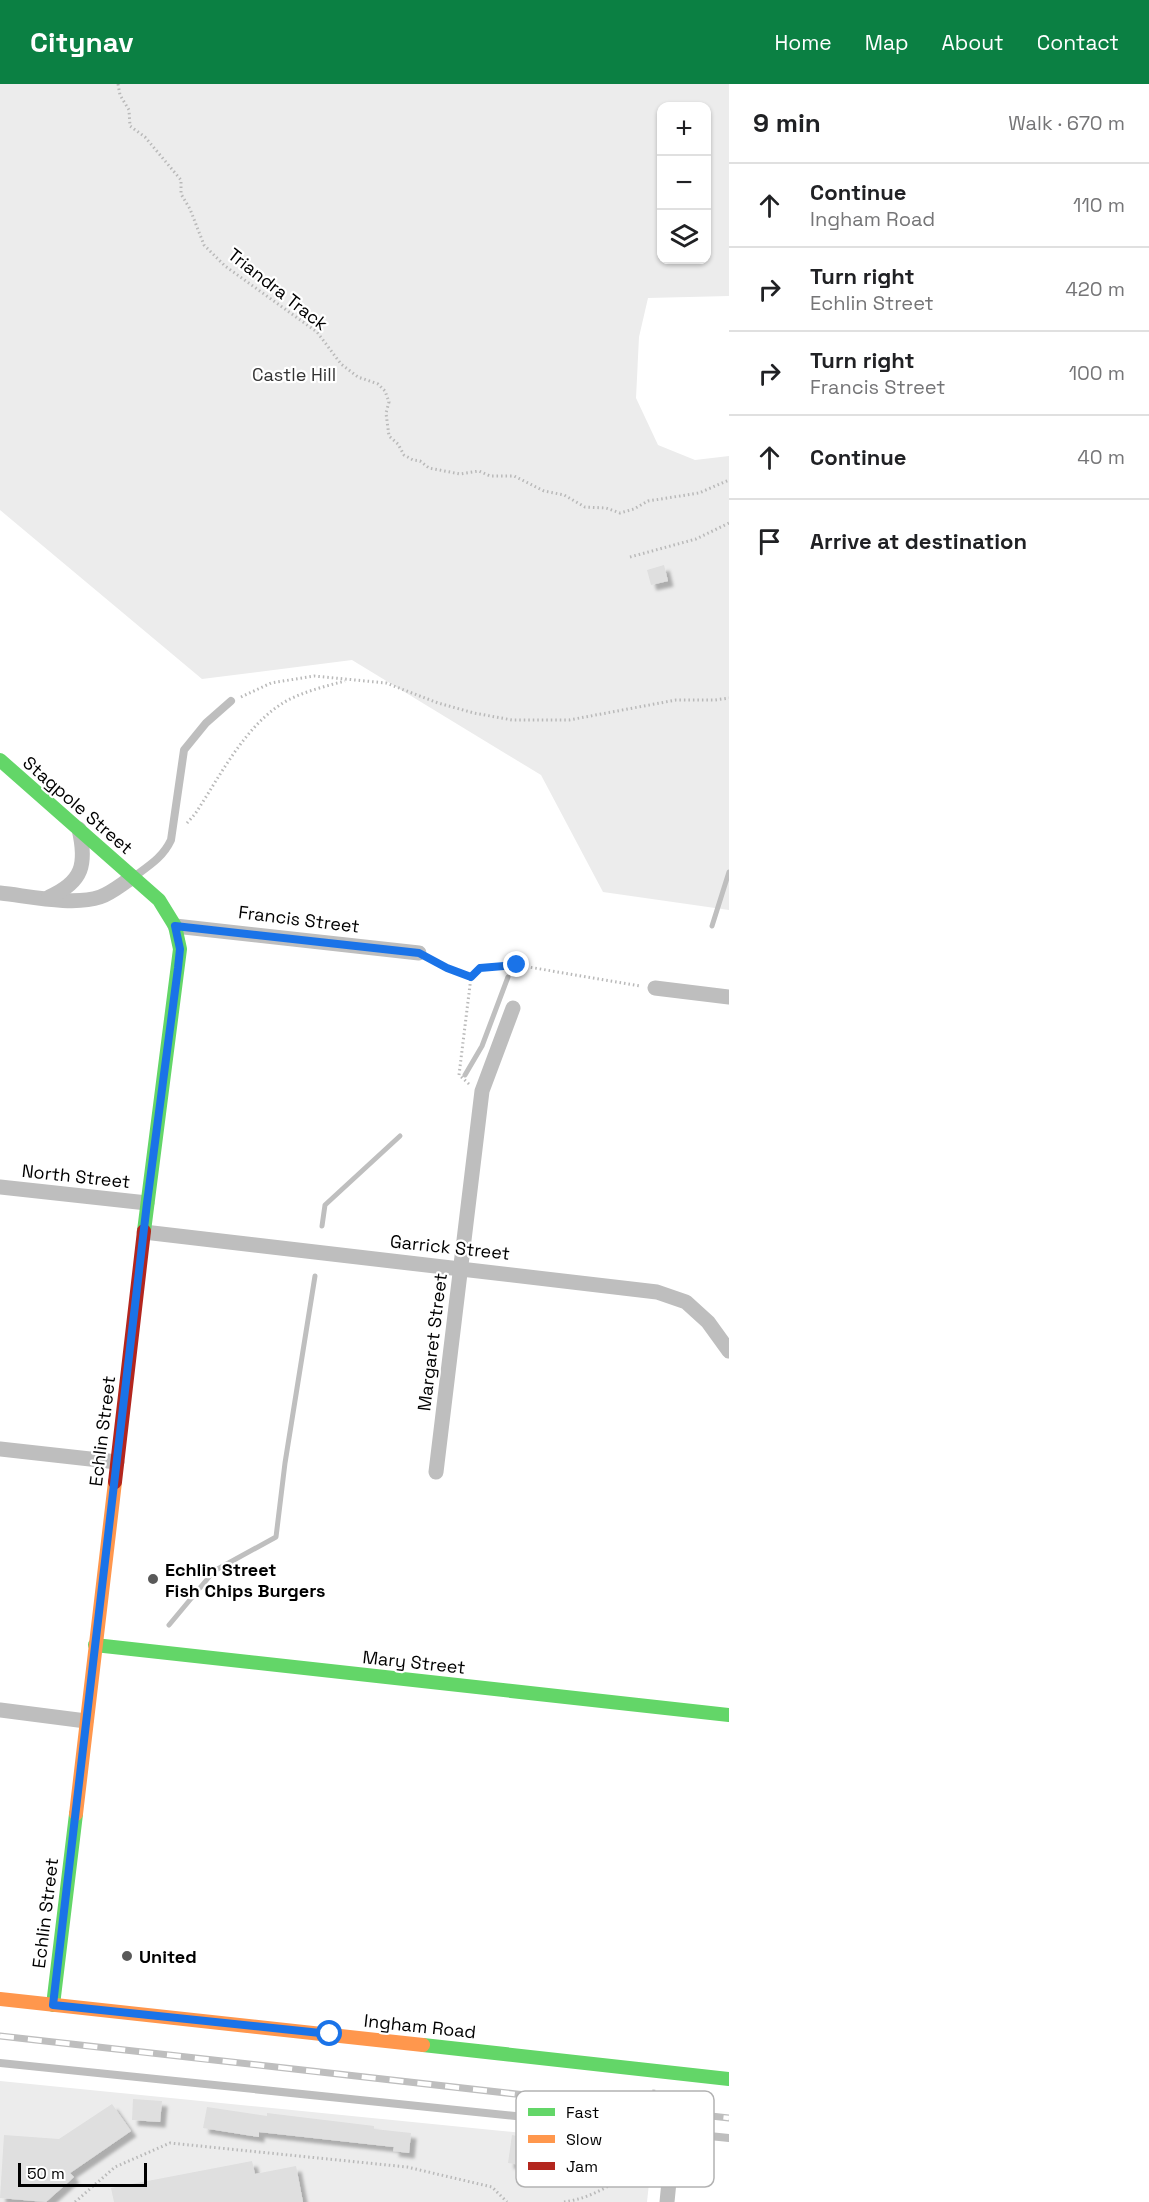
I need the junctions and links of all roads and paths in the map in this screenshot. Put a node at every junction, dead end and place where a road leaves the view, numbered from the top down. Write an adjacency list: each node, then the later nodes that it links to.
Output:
1 (118, 84): 2 (path, Triandra Track)
2 (729, 480)
3 (729, 523): 4 (path)
4 (630, 557)
5 (349, 680): 6 (path); 7 (path); 10 (path)
6 (729, 698)
7 (231, 701): 10 (lane)
8 (0, 760): 9 (street, Stagpole Street)
9 (79, 829): 11 (street, Stagpole Street); 13 (street)
10 (171, 840): 11 (lane)
11 (133, 877): 13 (street); 14 (street, Echlin Street)
12 (0, 893): 13 (street)
13 (46, 898)
14 (175, 926): 15 (street, Francis Street); 22 (street, Echlin Street)
15 (419, 953): 16 (path)
16 (471, 977): 17 (path); 20 (path)
17 (655, 988): 18 (street)
18 (729, 997)
19 (513, 1008): 20 (street, Margaret Street)
20 (482, 1091): 24 (street, Margaret Street)
21 (0, 1187): 22 (street, North Street)
22 (147, 1203): 23 (street, Echlin Street)
23 (144, 1232): 24 (street, Garrick Street); 27 (street, Echlin Street)
24 (460, 1268): 25 (street, Garrick Street); 28 (street, Margaret Street)
25 (729, 1351)
26 (0, 1449): 27 (street)
27 (117, 1462): 29 (street, Echlin Street)
28 (436, 1472)
29 (95, 1645): 31 (street, Mary Street); 32 (street, Echlin Street)
30 (0, 1710): 32 (street)
31 (729, 1715)
32 (86, 1721): 34 (street, Echlin Street)
33 (0, 1999): 34 (street, Ingham Road)
34 (53, 2005): 36 (street, Ingham Road)
35 (0, 2063): 39 (lane)
36 (656, 2071): 37 (street, Ingham Road); 38 (path)
37 (729, 2079)
38 (654, 2091)
39 (516, 2115)
40 (714, 2136): 41 (lane)
41 (729, 2138)
42 (604, 2187): 44 (path)
43 (668, 2187): 48 (street)
44 (580, 2201): 47 (path)
45 (75, 2202): 46 (path)
46 (507, 2202)
47 (564, 2202)
48 (666, 2202)

